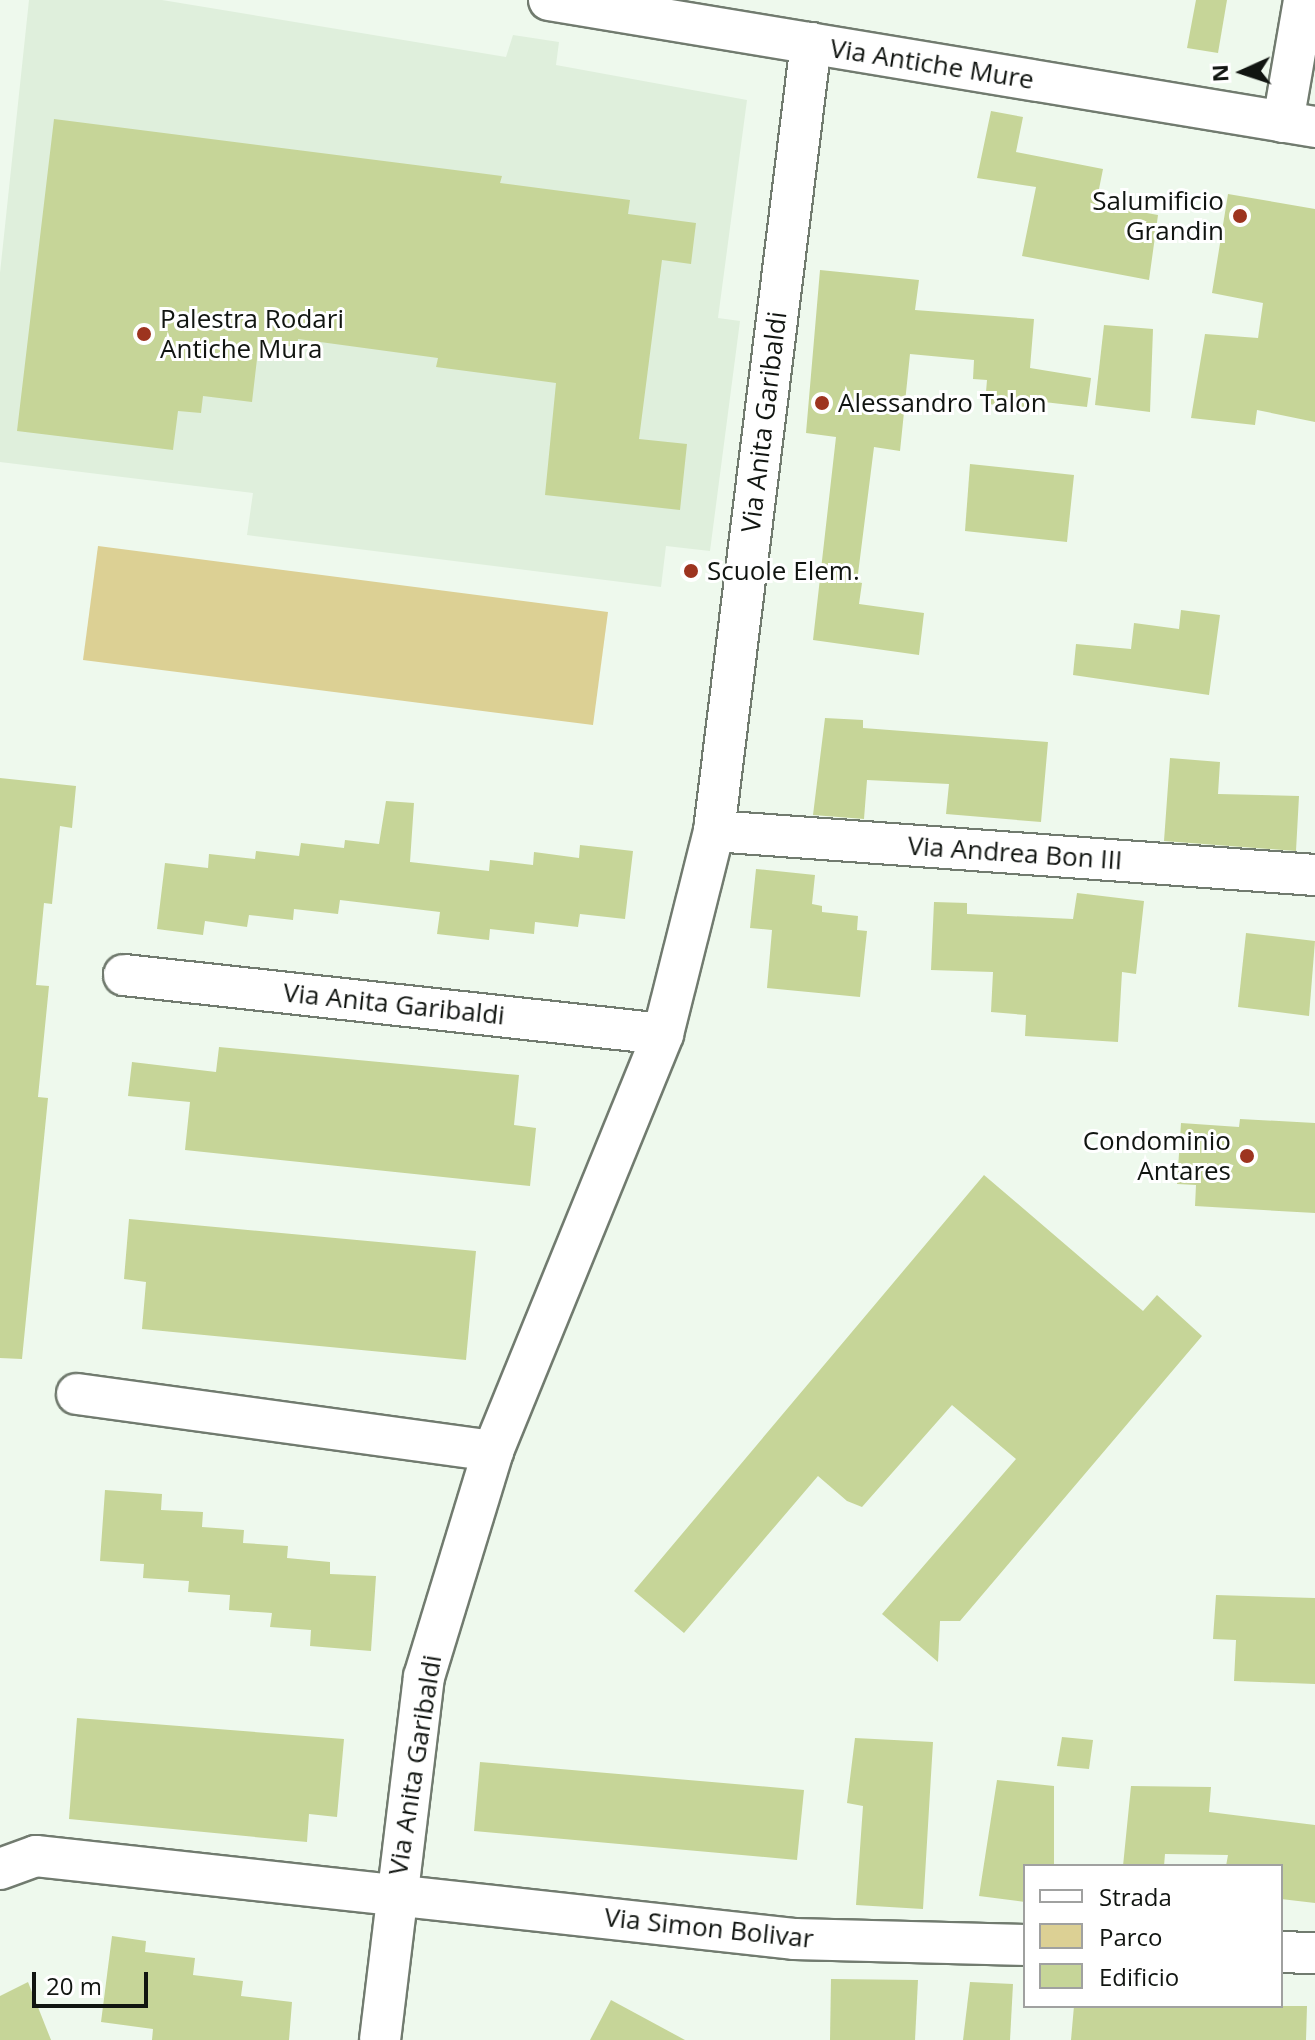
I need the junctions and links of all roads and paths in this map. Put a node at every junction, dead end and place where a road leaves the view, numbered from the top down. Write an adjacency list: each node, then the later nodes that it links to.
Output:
1 (549, 0): 3 (street, Via Antiche Mure)
2 (1304, 0): 4 (street)
3 (811, 43): 4 (street, Via Antiche Mure); 5 (street, Via Anita Garibaldi)
4 (1299, 125)
5 (714, 831): 6 (street, Via Andrea Bon III); 8 (street, Via Anita Garibaldi)
6 (1315, 875)
7 (124, 975): 8 (street, Via Anita Garibaldi)
8 (663, 1034): 10 (street, Via Anita Garibaldi)
9 (77, 1394): 10 (street)
10 (493, 1451): 12 (street, Via Anita Garibaldi)
11 (0, 1869): 12 (street, Via Anita Garibaldi)
12 (394, 1895): 13 (street, Via Simon Bolivar); 16 (street, Via Anita Garibaldi)
13 (1023, 1945)
14 (1283, 1952): 15 (street)
15 (1315, 1953)
16 (380, 2040)

